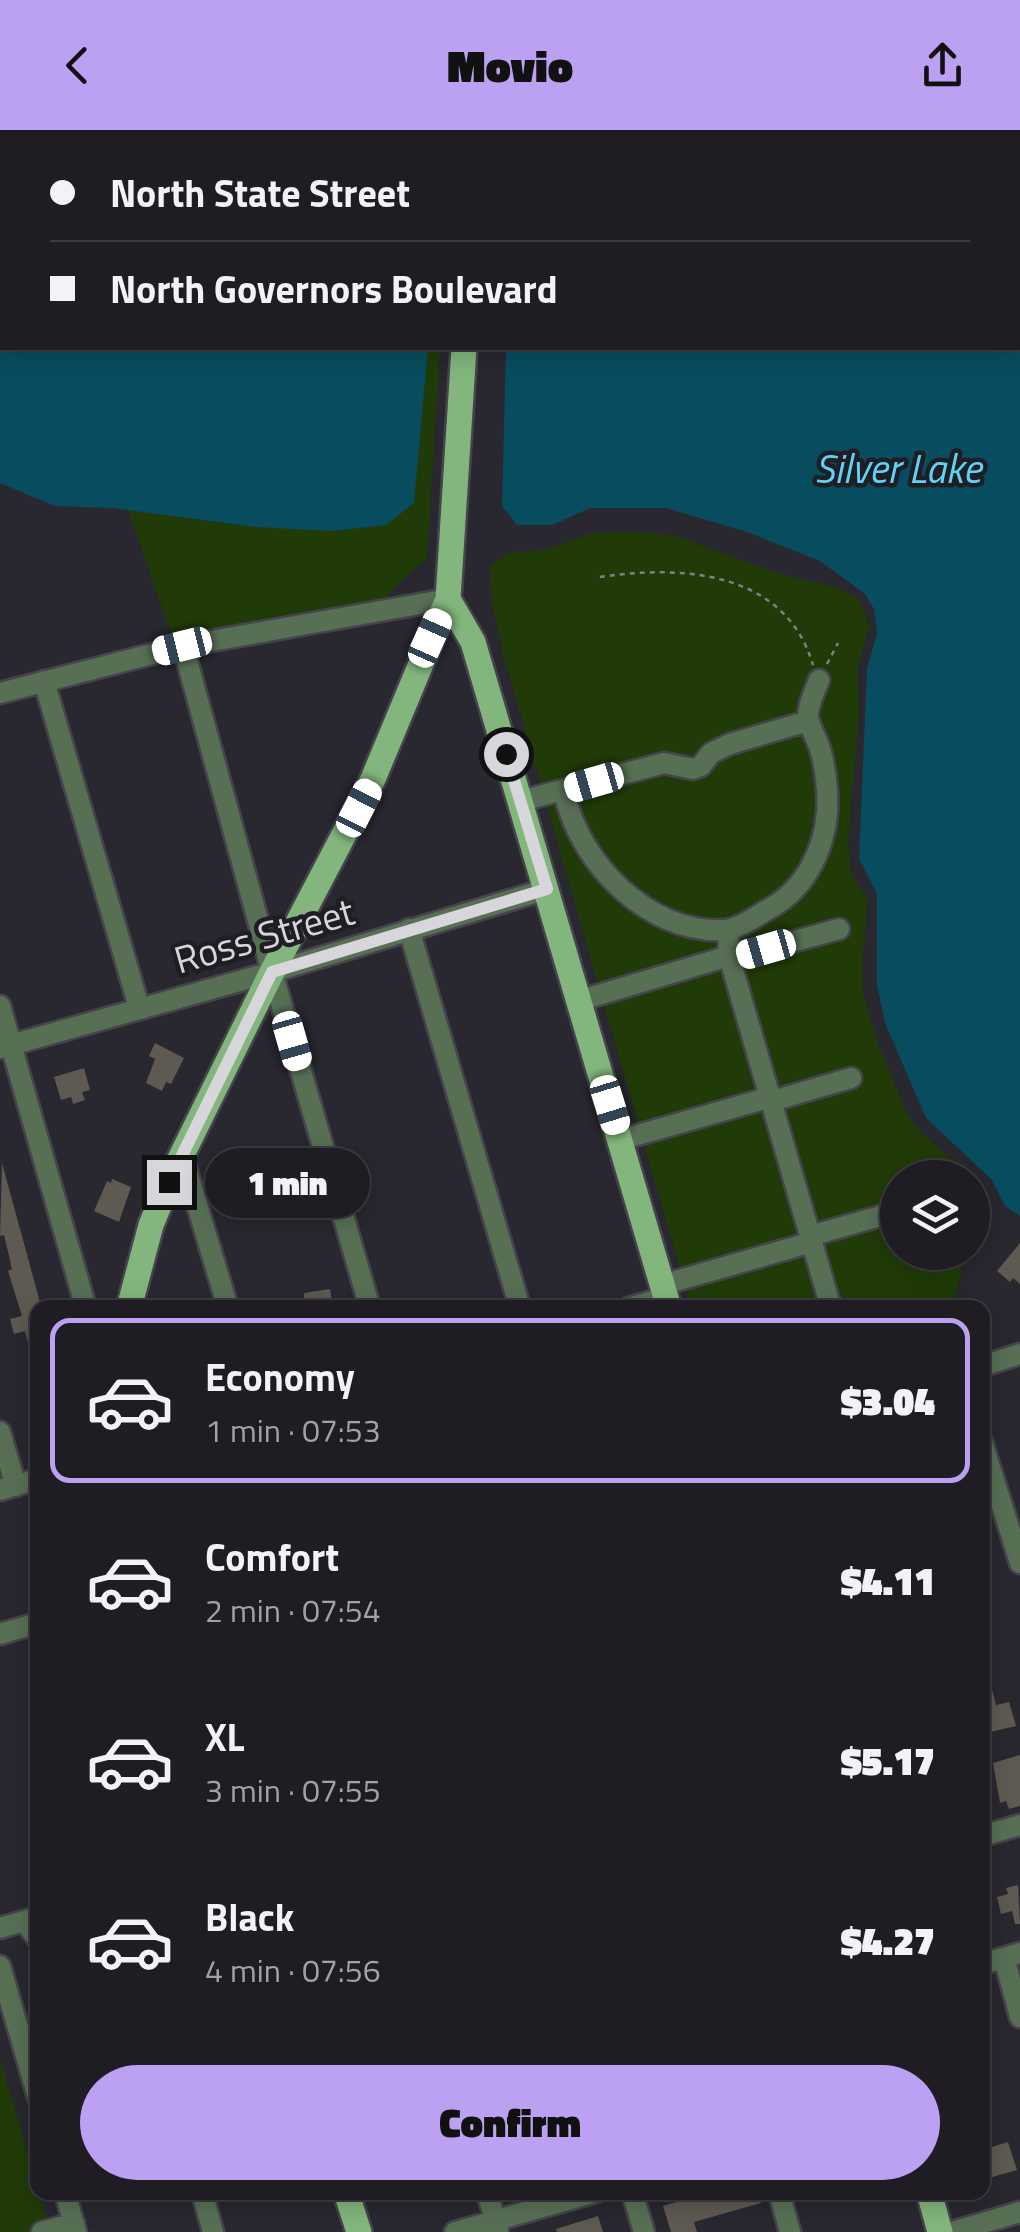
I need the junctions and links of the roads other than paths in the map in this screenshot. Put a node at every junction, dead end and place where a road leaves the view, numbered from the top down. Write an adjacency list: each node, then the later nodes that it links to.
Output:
1 (464, 350): 2 (main road)
2 (448, 598): 3 (street); 9 (main road); 15 (main road)
3 (182, 646): 4 (street); 15 (street)
4 (44, 681): 6 (street); 18 (street)
5 (818, 683): 7 (street)
6 (0, 693)
7 (808, 721): 8 (street); 13 (street)
8 (564, 791): 9 (street); 13 (street)
9 (521, 802): 10 (main road)
10 (547, 889): 11 (street, Ross Street); 16 (main road)
11 (409, 928): 15 (street, Ross Street); 31 (street)
12 (839, 928): 14 (street)
13 (728, 930): 14 (street)
14 (730, 958): 16 (street); 21 (street)
15 (272, 972): 18 (street, Ross Street); 23 (main road); 30 (street)
16 (578, 1001): 22 (main road)
17 (0, 1006): 19 (street)
18 (139, 1007): 19 (street, Ross Street)
19 (6, 1046): 27 (street)
20 (852, 1078): 21 (street)
21 (772, 1099): 22 (street); 25 (street)
22 (620, 1140): 26 (main road)
23 (182, 1155): 28 (main road); 29 (street)
24 (880, 1217): 25 (street)
25 (811, 1239): 26 (street); 32 (street)
26 (666, 1296)
27 (84, 1300)
28 (132, 1300)
29 (226, 1300)
30 (368, 1300)
31 (518, 1300)
32 (829, 1300)
33 (1020, 1354): 34 (street)
34 (990, 1363)
35 (0, 1432): 37 (street)
36 (990, 1467): 38 (street)
37 (8, 1488)
38 (1020, 1563)
39 (30, 1625): 40 (street)
40 (0, 1634)
41 (1020, 1825): 42 (street)
42 (990, 1834)
43 (30, 1919): 44 (street)
44 (0, 1928)
45 (1012, 1955): 47 (street)
46 (0, 1966): 48 (street)
47 (1020, 2017)
48 (30, 2069)
49 (67, 2200): 59 (street)
50 (204, 2200): 61 (street)
51 (349, 2200): 62 (main road)
52 (489, 2200): 58 (street)
53 (573, 2200): 58 (street)
54 (634, 2200): 64 (street)
55 (781, 2200): 65 (street)
56 (931, 2200): 66 (main road)
57 (1020, 2212): 67 (street)
58 (497, 2226): 63 (street)
59 (75, 2227): 60 (street)
60 (42, 2232)
61 (214, 2232)
62 (359, 2232)
63 (455, 2232)
64 (644, 2232)
65 (790, 2232)
66 (940, 2232)
67 (952, 2232)

